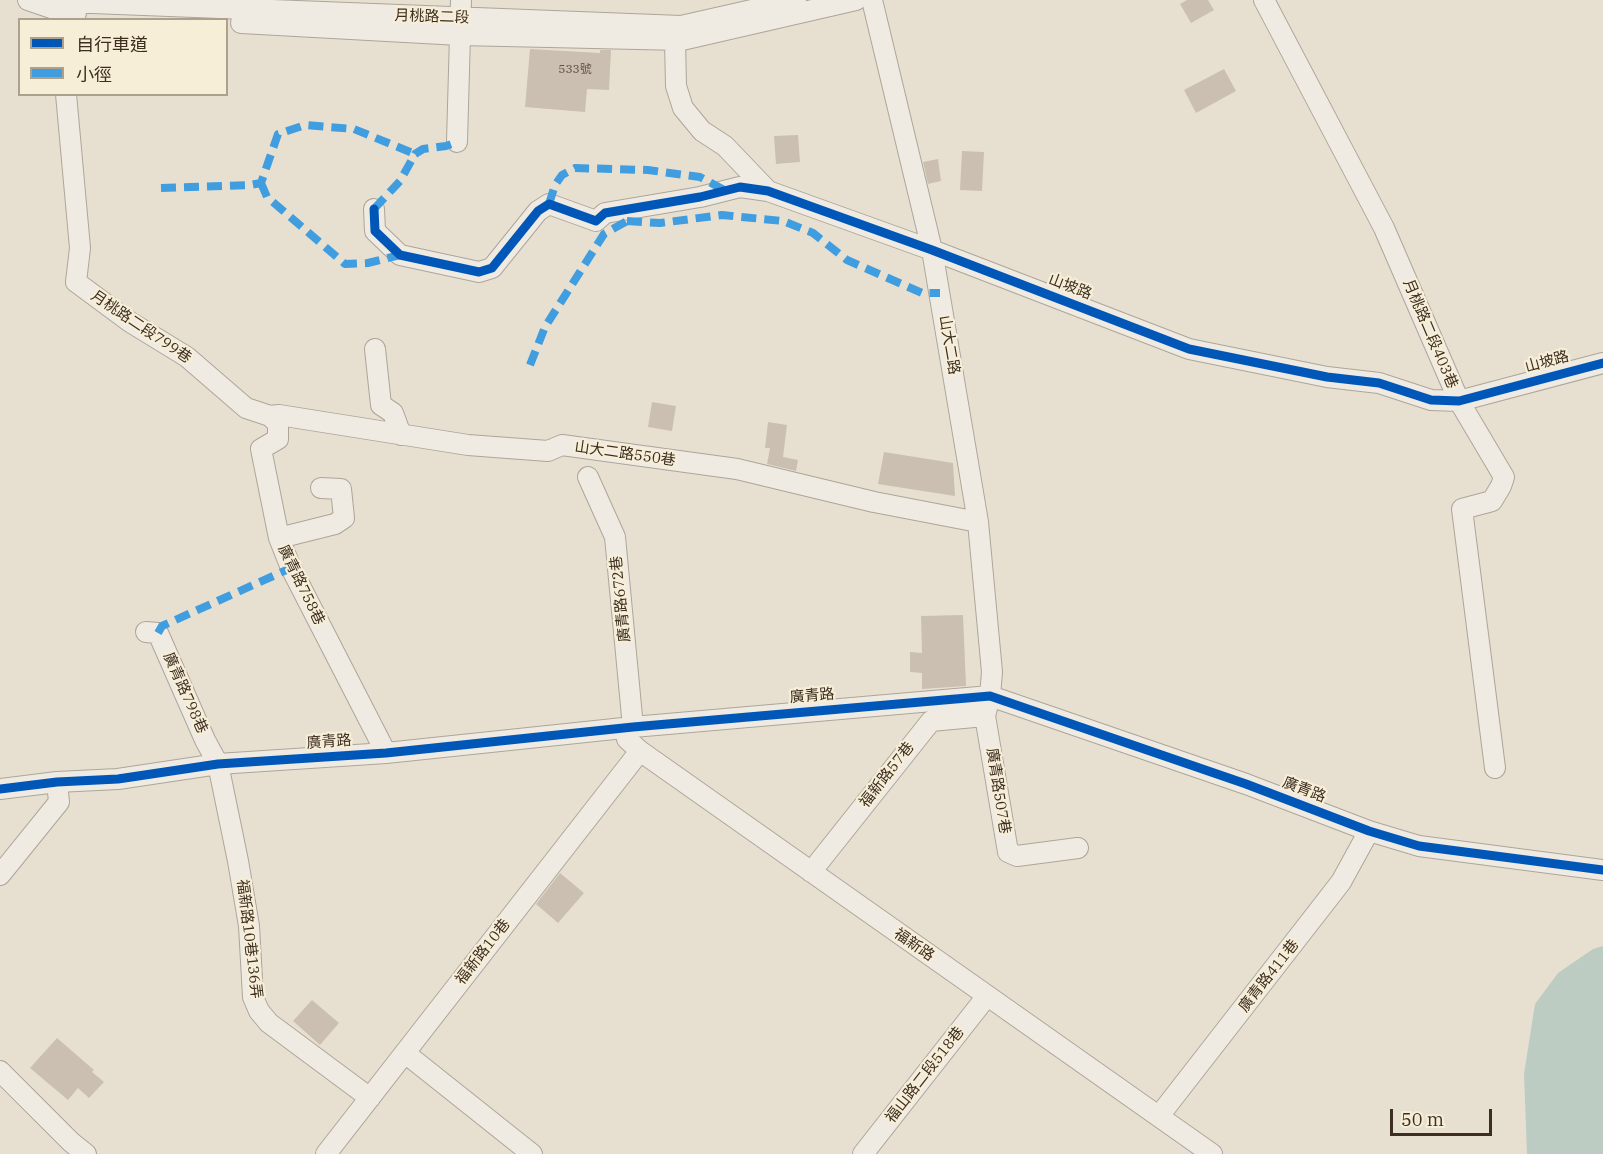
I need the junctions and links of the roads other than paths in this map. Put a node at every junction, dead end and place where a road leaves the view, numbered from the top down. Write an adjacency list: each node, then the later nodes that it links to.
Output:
1 (27, 0): 6 (street)
2 (795, 0): 8 (street, 月桃路二段)
3 (856, 0): 10 (street, 月桃路二段)
4 (872, 0): 15 (street, 山大二路)
5 (1264, 0): 18 (street, 月桃路二段403巷)
6 (65, 7): 7 (street); 8 (street, 月桃路二段)
7 (167, 18)
8 (460, 18): 9 (street, 月桃路二段); 10 (street, 月桃路二段); 12 (street)
9 (228, 22)
10 (675, 40): 13 (street)
11 (66, 96): 19 (street, 月桃路二段799巷)
12 (458, 142)
13 (768, 191): 14 (street, 山坡路); 15 (street, 山坡路)
14 (374, 209)
15 (932, 250): 18 (street, 山坡路); 23 (street, 山大二路)
16 (375, 349): 20 (street)
17 (1603, 363): 18 (street, 山坡路)
18 (1459, 401): 32 (street, 月桃路二段403巷)
19 (270, 416): 20 (street, 山大二路550巷); 24 (street, 廣青路758巷)
20 (401, 435): 23 (street, 山大二路550巷)
21 (588, 477): 28 (street, 廣青路672巷)
22 (321, 488): 24 (street)
23 (978, 522): 26 (street, 山大二路)
24 (279, 538): 30 (street, 廣青路758巷)
25 (146, 632): 31 (street, 廣青路798巷)
26 (990, 696): 27 (street, 廣青路507巷); 28 (street, 廣青路); 35 (street, 廣青路)
27 (985, 716): 36 (street, 廣青路507巷); 38 (street, 福新路57巷)
28 (629, 728): 29 (street, 福新路); 30 (street, 廣青路)
29 (640, 751): 38 (street, 福新路); 41 (street, 福新路10巷)
30 (386, 753): 31 (street, 廣青路)
31 (218, 764): 33 (street, 廣青路); 43 (street, 福新路10巷136弄)
32 (1495, 768)
33 (57, 782): 34 (street, 廣青路); 39 (street)
34 (0, 789)
35 (1369, 831): 37 (street, 廣青路); 44 (street, 廣青路411巷)
36 (1078, 848)
37 (1603, 870)
38 (811, 872): 40 (street, 福新路)
39 (0, 875)
40 (987, 996): 44 (street, 福新路); 48 (street, 福山路二段518巷)
41 (405, 1053): 43 (street, 福新路10巷); 47 (street)
42 (0, 1071): 45 (street)
43 (370, 1098): 46 (street, 福新路10巷)
44 (1159, 1116): 49 (street, 福新路)
45 (86, 1154)
46 (326, 1154)
47 (532, 1154)
48 (863, 1154)
49 (1212, 1154)

